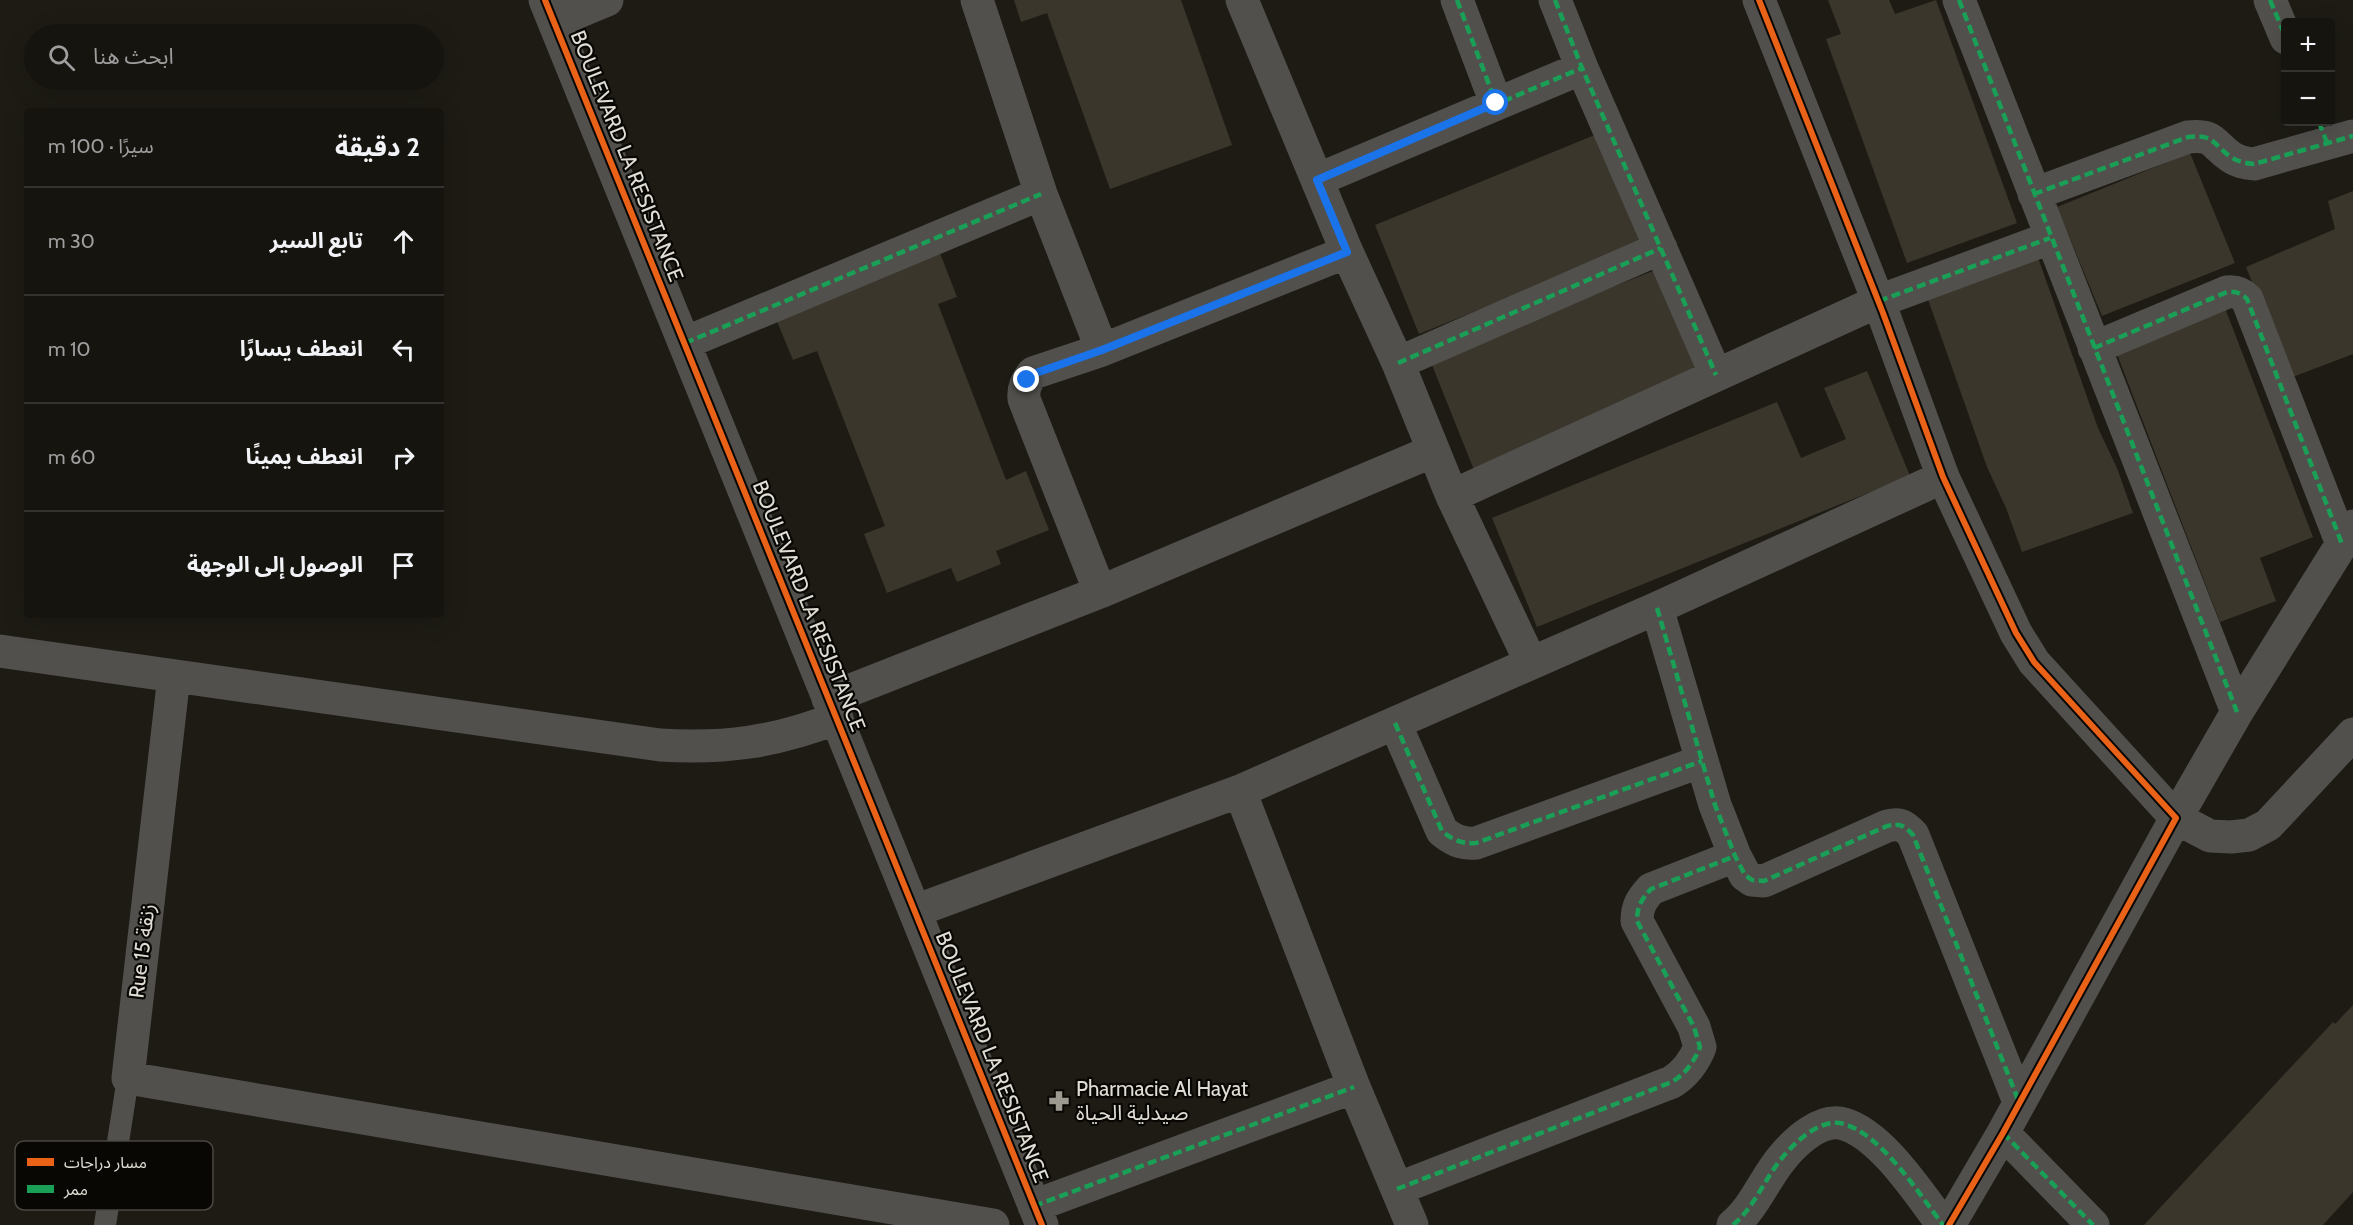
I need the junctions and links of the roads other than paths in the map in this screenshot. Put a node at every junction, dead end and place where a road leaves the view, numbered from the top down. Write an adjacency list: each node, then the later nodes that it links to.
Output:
1 (607, 0): 9 (street)
2 (977, 0): 15 (street)
3 (1242, 0): 14 (street)
4 (1555, 0): 11 (street)
5 (1759, 0): 20 (street)
6 (1959, 0): 16 (street)
7 (2270, 0): 10 (street)
8 (1462, 1): 12 (street)
9 (550, 11): 21 (street, BOULEVARD LA RESISTANCE)
10 (2281, 26)
11 (1582, 68): 12 (street); 18 (street)
12 (1496, 103): 14 (street)
13 (2333, 133): 16 (street)
14 (1317, 180): 19 (street)
15 (1041, 194): 21 (street); 23 (street)
16 (2034, 194): 17 (street)
17 (2050, 238): 20 (street); 22 (street)
18 (1661, 248): 24 (street); 25 (street)
19 (1347, 252): 23 (street); 24 (street)
20 (1879, 301): 25 (street); 27 (street)
21 (685, 343): 35 (street, BOULEVARD LA RESISTANCE)
22 (2094, 348): 29 (street); 36 (street)
23 (1102, 350): 30 (street)
24 (1398, 363): 26 (street)
25 (1716, 375): 28 (street)
26 (1433, 451): 28 (street); 30 (street)
27 (1943, 477): 31 (street); 41 (street)
28 (1452, 496): 33 (street)
29 (2348, 535): 36 (street)
30 (1100, 592): 35 (street)
31 (1657, 608): 33 (street); 39 (street)
32 (0, 651): 34 (street)
33 (1531, 663): 37 (street)
34 (174, 676): 35 (street); 44 (street, Rue 15 زنقة)
35 (833, 709): 43 (street, BOULEVARD LA RESISTANCE)
36 (2237, 712): 41 (street)
37 (1395, 723): 39 (street); 40 (street)
38 (2353, 734): 41 (street)
39 (1702, 761): 42 (street)
40 (1240, 791): 43 (street); 45 (street)
41 (2176, 818): 46 (street)
42 (1735, 856): 46 (street); 49 (street)
43 (915, 911): 51 (street, BOULEVARD LA RESISTANCE)
44 (128, 1078): 48 (lane, Rue 15 زنقة); 53 (street)
45 (1354, 1087): 49 (street); 51 (street)
46 (2019, 1102): 47 (street)
47 (2003, 1133): 57 (street); 58 (street)
48 (118, 1141)
49 (1396, 1189): 54 (street)
50 (107, 1210): 52 (lane, Rue 15 زنقة)
51 (1038, 1215)
52 (105, 1225)
53 (993, 1225)
54 (1412, 1225)
55 (1733, 1225): 56 (street)
56 (1943, 1225)
57 (1949, 1225)
58 (2093, 1225)

